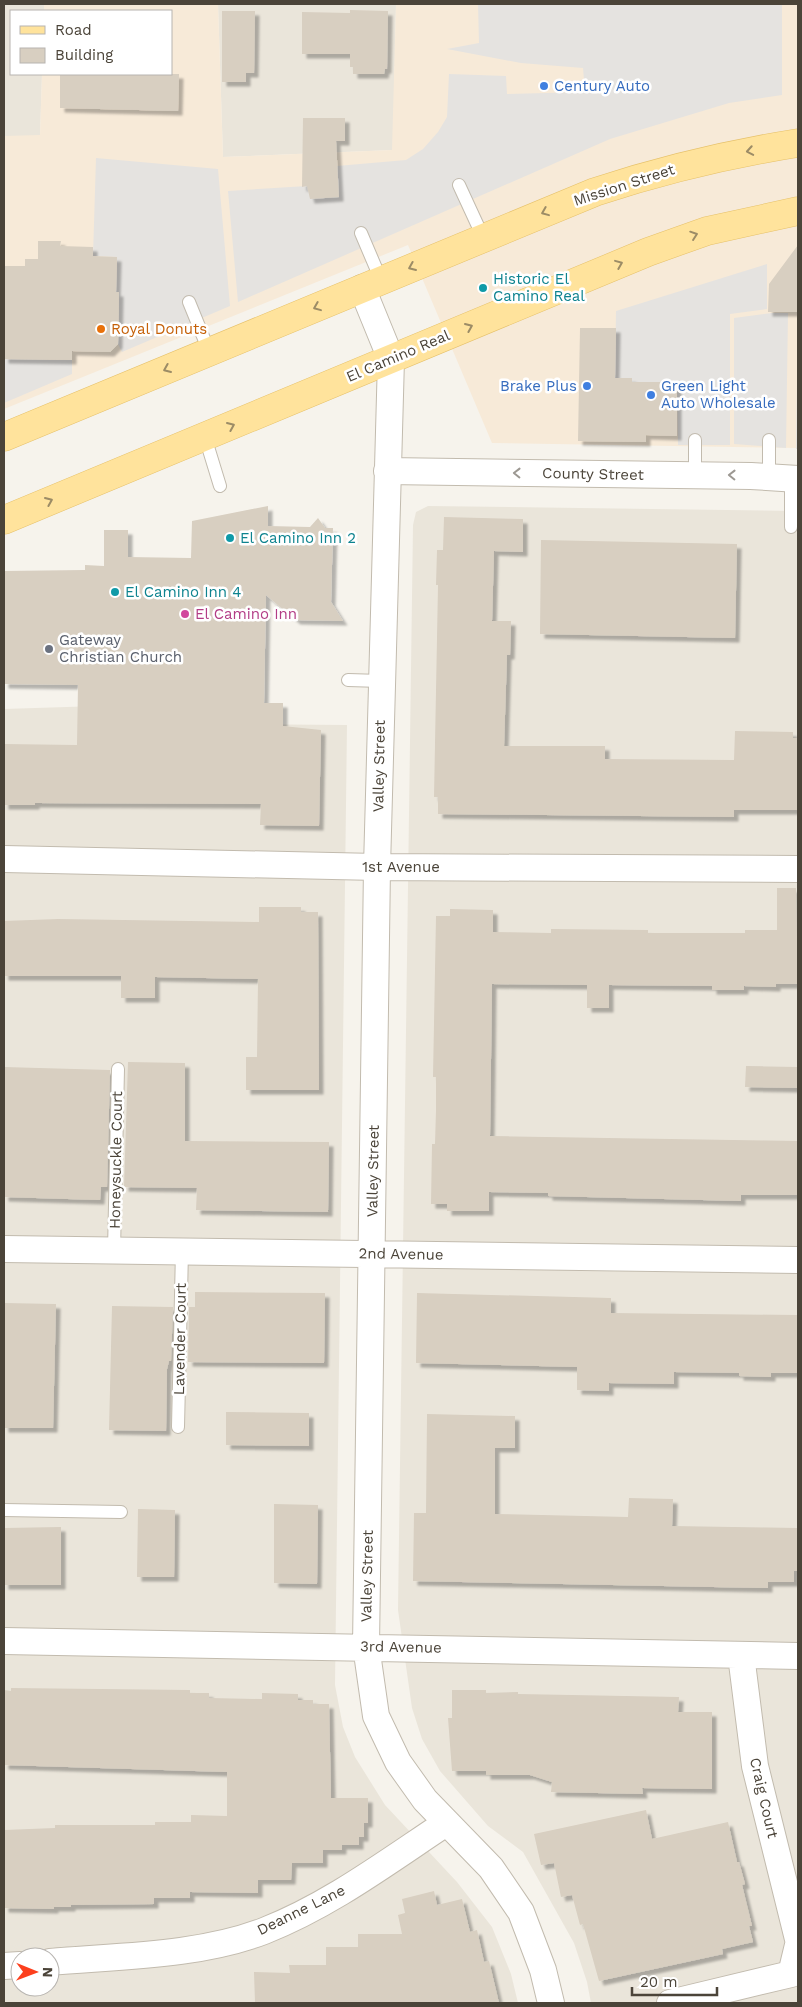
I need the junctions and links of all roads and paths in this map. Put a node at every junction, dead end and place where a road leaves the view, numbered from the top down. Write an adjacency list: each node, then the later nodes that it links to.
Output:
1 (798, 143): 5 (main road, Mission Street, one-way to 5)
2 (459, 185): 5 (lane)
3 (798, 212): 9 (main road, El Camino Real, one-way to 3)
4 (361, 233): 6 (lane)
5 (483, 237): 6 (main road, Mission Street, one-way to 6)
6 (371, 284): 8 (main road, one-way to 8); 9 (street, Valley Street)
7 (189, 302): 8 (lane)
8 (210, 352): 10 (main road, one-way to 10)
9 (391, 359): 11 (main road, El Camino Real, one-way to 9); 14 (street, Valley Street)
10 (4, 437)
11 (205, 437): 17 (lane); 18 (main road, El Camino Real, one-way to 11)
12 (695, 440): 15 (lane)
13 (769, 440): 16 (lane)
14 (387, 471): 15 (street, County Street, one-way to 14); 21 (street, Valley Street)
15 (695, 475): 16 (street, County Street, one-way to 15)
16 (786, 478): 19 (lane)
17 (220, 486)
18 (4, 520)
19 (791, 528)
20 (348, 680): 21 (lane)
21 (382, 681): 23 (street, Valley Street)
22 (4, 859): 23 (street, 1st Avenue)
23 (377, 867): 24 (street, 1st Avenue); 29 (street, Valley Street)
24 (798, 869)
25 (118, 1069): 27 (lane, Honeysuckle Court)
26 (4, 1249): 27 (street, 2nd Avenue)
27 (114, 1250): 28 (street, 2nd Avenue)
28 (182, 1251): 29 (street, 2nd Avenue); 31 (lane, Lavender Court)
29 (372, 1254): 30 (street, 2nd Avenue); 35 (street, Valley Street)
30 (798, 1260)
31 (178, 1427)
32 (4, 1510): 33 (lane)
33 (121, 1512)
34 (4, 1641): 35 (street, 3rd Avenue)
35 (366, 1646): 36 (street, 3rd Avenue); 38 (street, Valley Street)
36 (741, 1655): 37 (street, 3rd Avenue); 39 (street, Craig Court)
37 (798, 1656)
38 (446, 1823): 41 (street, Deanne Lane); 42 (street, Valley Street)
39 (798, 1939)
40 (798, 1945): 43 (street)
41 (60, 1961)
42 (551, 2003)
43 (670, 2003)

